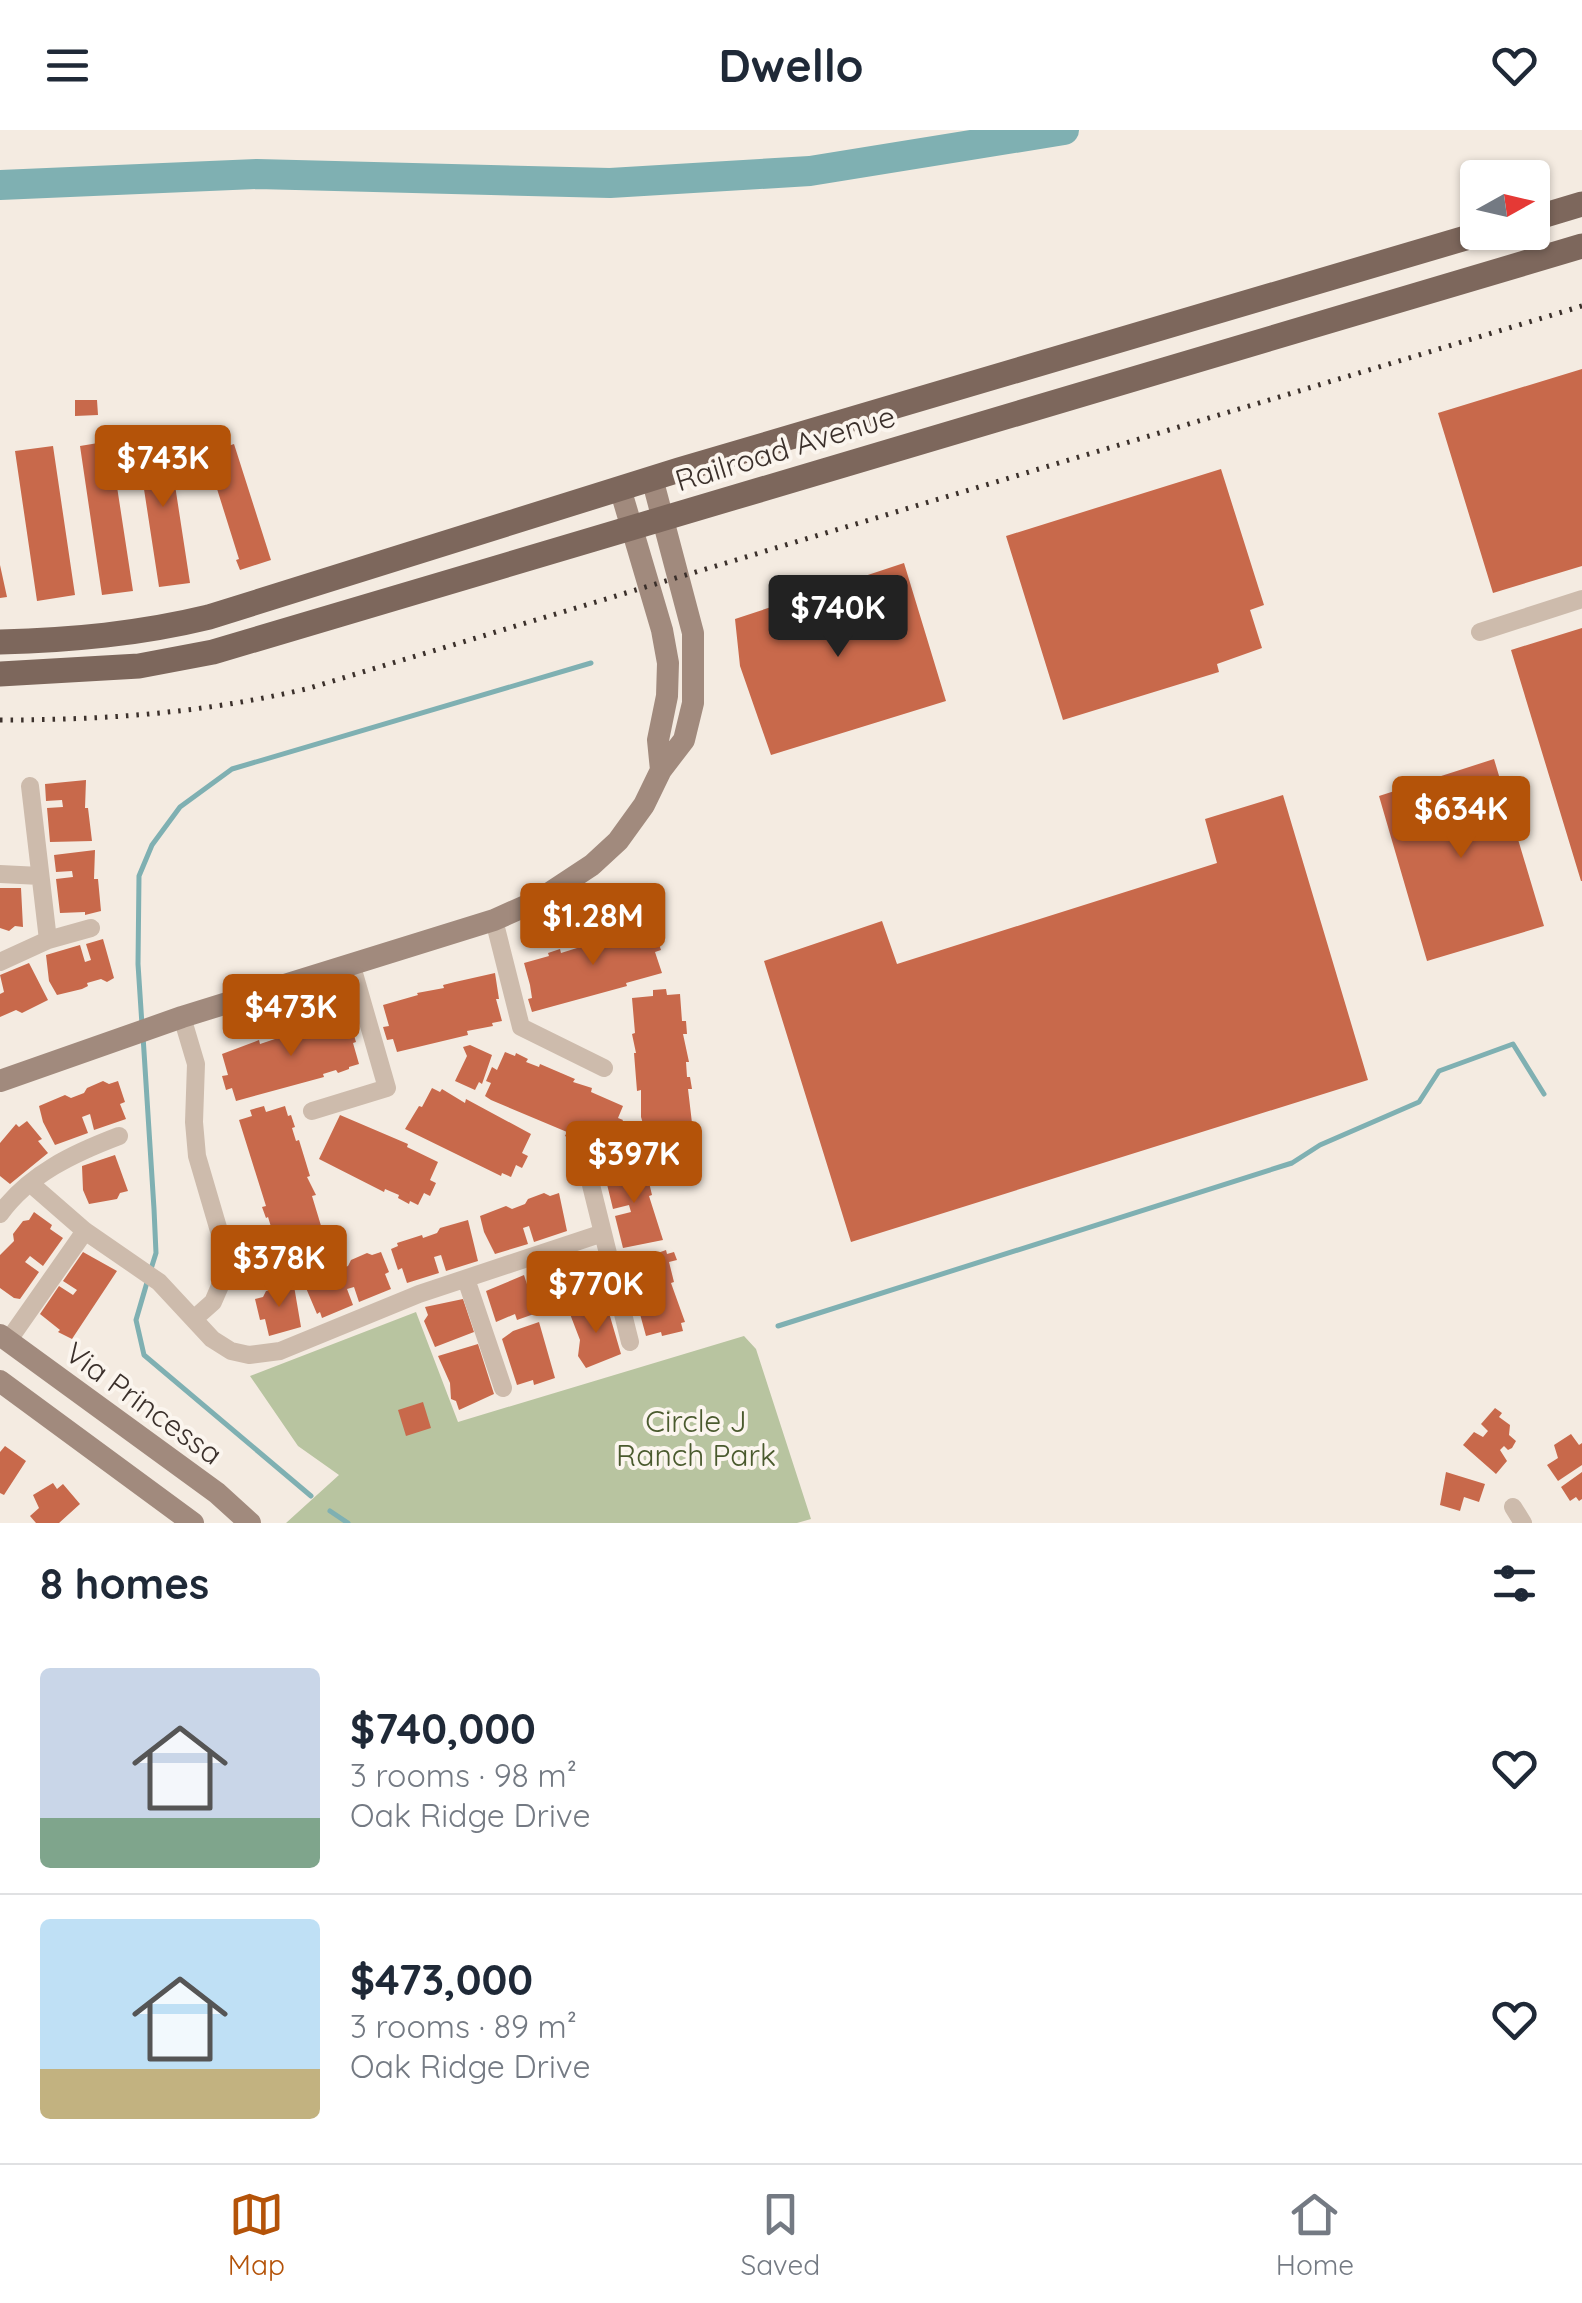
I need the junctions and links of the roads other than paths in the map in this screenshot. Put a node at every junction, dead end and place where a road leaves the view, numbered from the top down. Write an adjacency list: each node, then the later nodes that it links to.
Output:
1 (1582, 204): 2 (main road)
2 (1550, 214)
3 (1460, 240): 5 (main road, Railroad Avenue)
4 (1582, 246): 7 (main road, Railroad Avenue)
5 (652, 478): 6 (main road, Railroad Avenue); 7 (main road)
6 (620, 488): 8 (main road); 11 (main road, Railroad Avenue)
7 (663, 518): 8 (main road, Railroad Avenue); 13 (main road)
8 (632, 528): 12 (main road, Railroad Avenue); 13 (main road)
9 (1582, 599): 10 (street)
10 (1480, 632)
11 (0, 642)
12 (0, 674)
13 (662, 770): 17 (main road)
14 (30, 786): 16 (street)
15 (0, 874): 16 (street)
16 (40, 876): 19 (street)
17 (494, 920): 21 (main road); 23 (street)
18 (91, 928): 19 (street)
19 (48, 940): 20 (street)
20 (0, 962)
21 (351, 963): 22 (main road); 25 (street)
22 (182, 1017): 24 (main road); 33 (street)
23 (604, 1068)
24 (2, 1076)
25 (312, 1111)
26 (119, 1136): 27 (street)
27 (31, 1184): 29 (street); 30 (street)
28 (591, 1185): 31 (street)
29 (0, 1214)
30 (85, 1231): 33 (street); 34 (street)
31 (603, 1232): 32 (street); 35 (street)
32 (466, 1279): 33 (street); 37 (street)
33 (196, 1318)
34 (4, 1338): 39 (main road, Via Princessa)
35 (630, 1342)
36 (0, 1381): 38 (main road)
37 (502, 1388)
38 (193, 1523)
39 (250, 1523)

